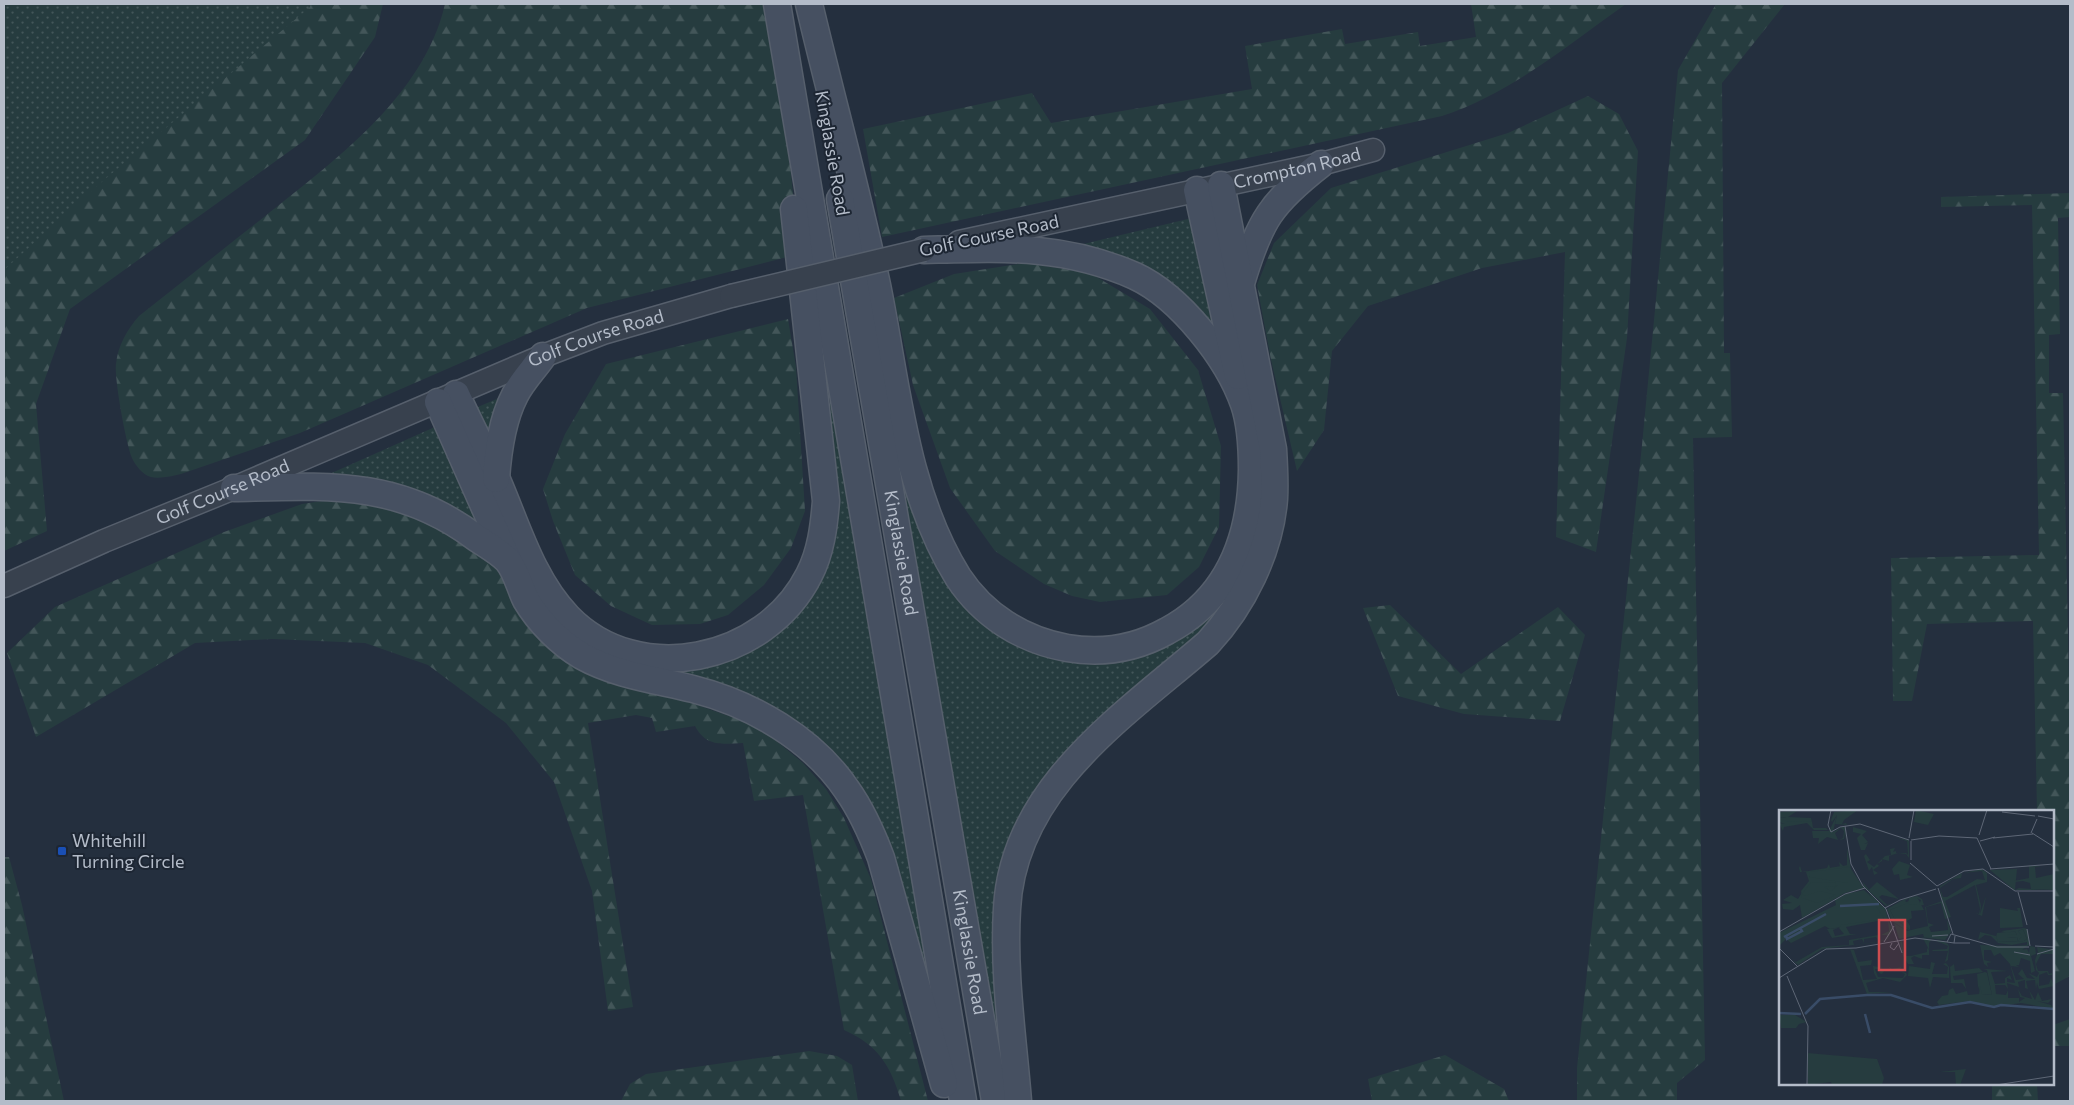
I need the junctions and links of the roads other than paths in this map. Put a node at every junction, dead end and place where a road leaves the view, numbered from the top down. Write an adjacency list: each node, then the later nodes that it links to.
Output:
1 (775, 4): 11 (main road); 16 (main road, Kinglassie Road)
2 (808, 4): 10 (main road); 17 (main road, Kinglassie Road)
3 (1373, 150): 4 (street, Crompton Road)
4 (1321, 164): 5 (street, Crompton Road); 7 (main road)
5 (1209, 188): 6 (street, Golf Course Road); 7 (main road); 10 (main road)
6 (924, 250): 8 (street, Golf Course Road, bridge); 10 (main road)
7 (1241, 284): 18 (main road)
8 (543, 356): 9 (street, Golf Course Road); 11 (main road)
9 (447, 398): 11 (main road); 12 (street, Golf Course Road); 13 (main road)
10 (1244, 403)
11 (496, 479)
12 (234, 488): 13 (main road); 14 (street, Golf Course Road)
13 (508, 561): 15 (main road)
14 (4, 586)
15 (949, 1101)
16 (963, 1101)
17 (995, 1101)
18 (1018, 1101)

